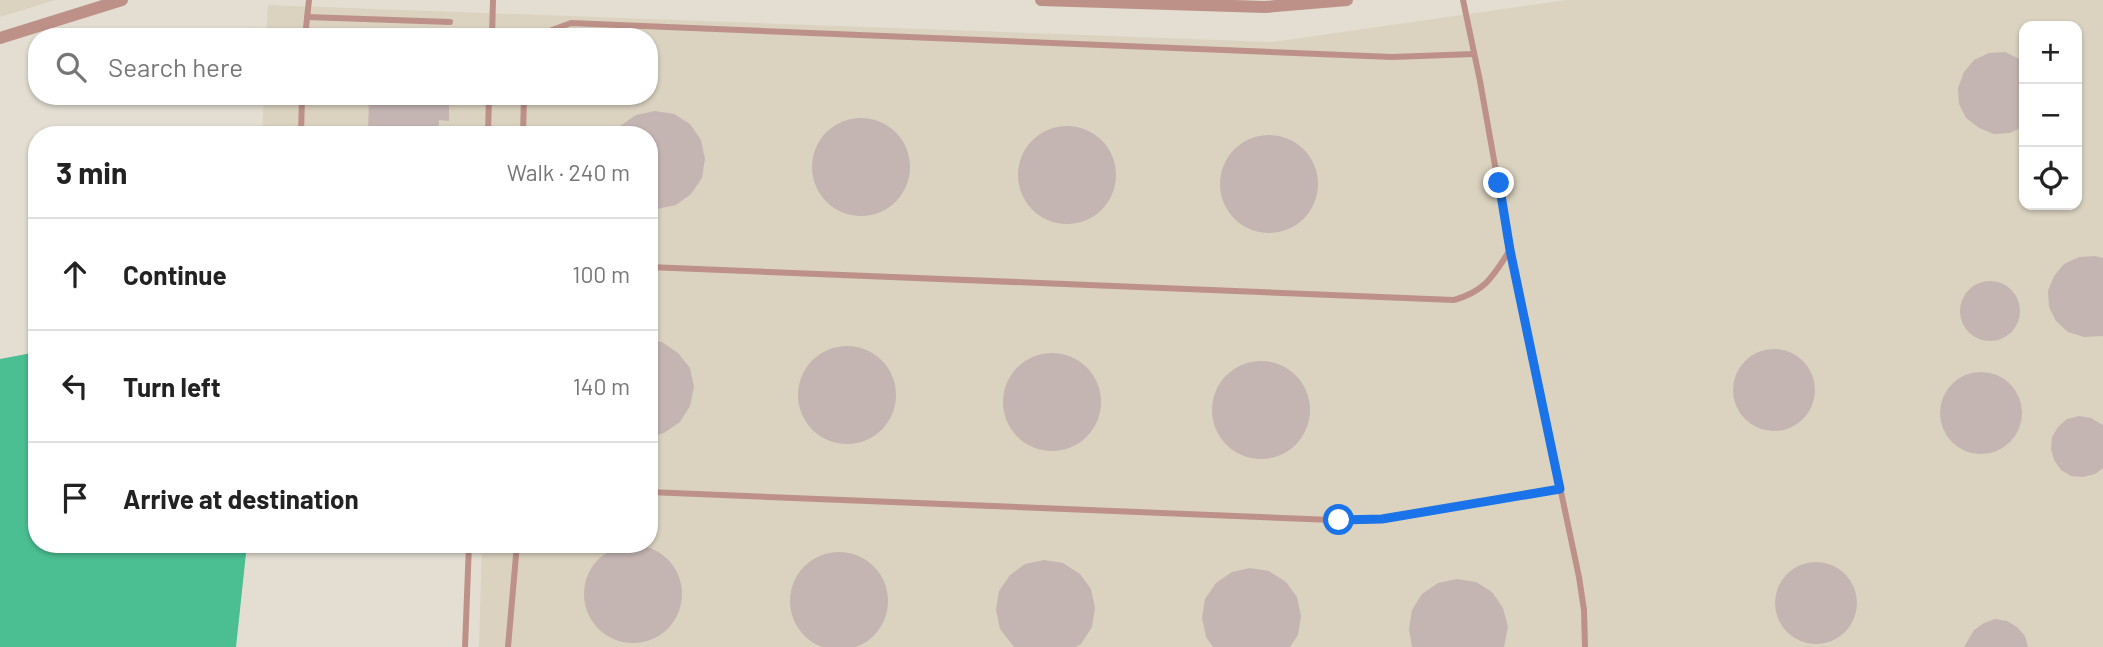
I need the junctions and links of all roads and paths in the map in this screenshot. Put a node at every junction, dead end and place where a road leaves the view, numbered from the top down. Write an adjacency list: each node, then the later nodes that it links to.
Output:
1 (122, 0): 10 (street)
2 (309, 0): 8 (lane)
3 (493, 0): 12 (lane)
4 (1041, 0): 7 (street)
5 (1347, 0): 7 (street)
6 (1462, 0): 16 (lane)
7 (1210, 3)
8 (307, 16): 9 (lane); 11 (lane)
9 (450, 23)
10 (32, 28)
11 (305, 28)
12 (492, 28)
13 (557, 28): 16 (lane)
14 (28, 29): 15 (street)
15 (0, 38)
16 (1474, 54): 23 (lane)
17 (302, 105): 20 (lane)
18 (489, 105): 21 (lane)
19 (524, 105): 22 (lane)
20 (301, 126)
21 (488, 126)
22 (523, 126)
23 (1510, 250): 24 (lane); 25 (lane)
24 (658, 267)
25 (1560, 489): 26 (lane); 31 (lane)
26 (658, 492)
27 (470, 553): 29 (lane)
28 (516, 553): 30 (lane)
29 (465, 647)
30 (508, 647)
31 (1585, 647)

